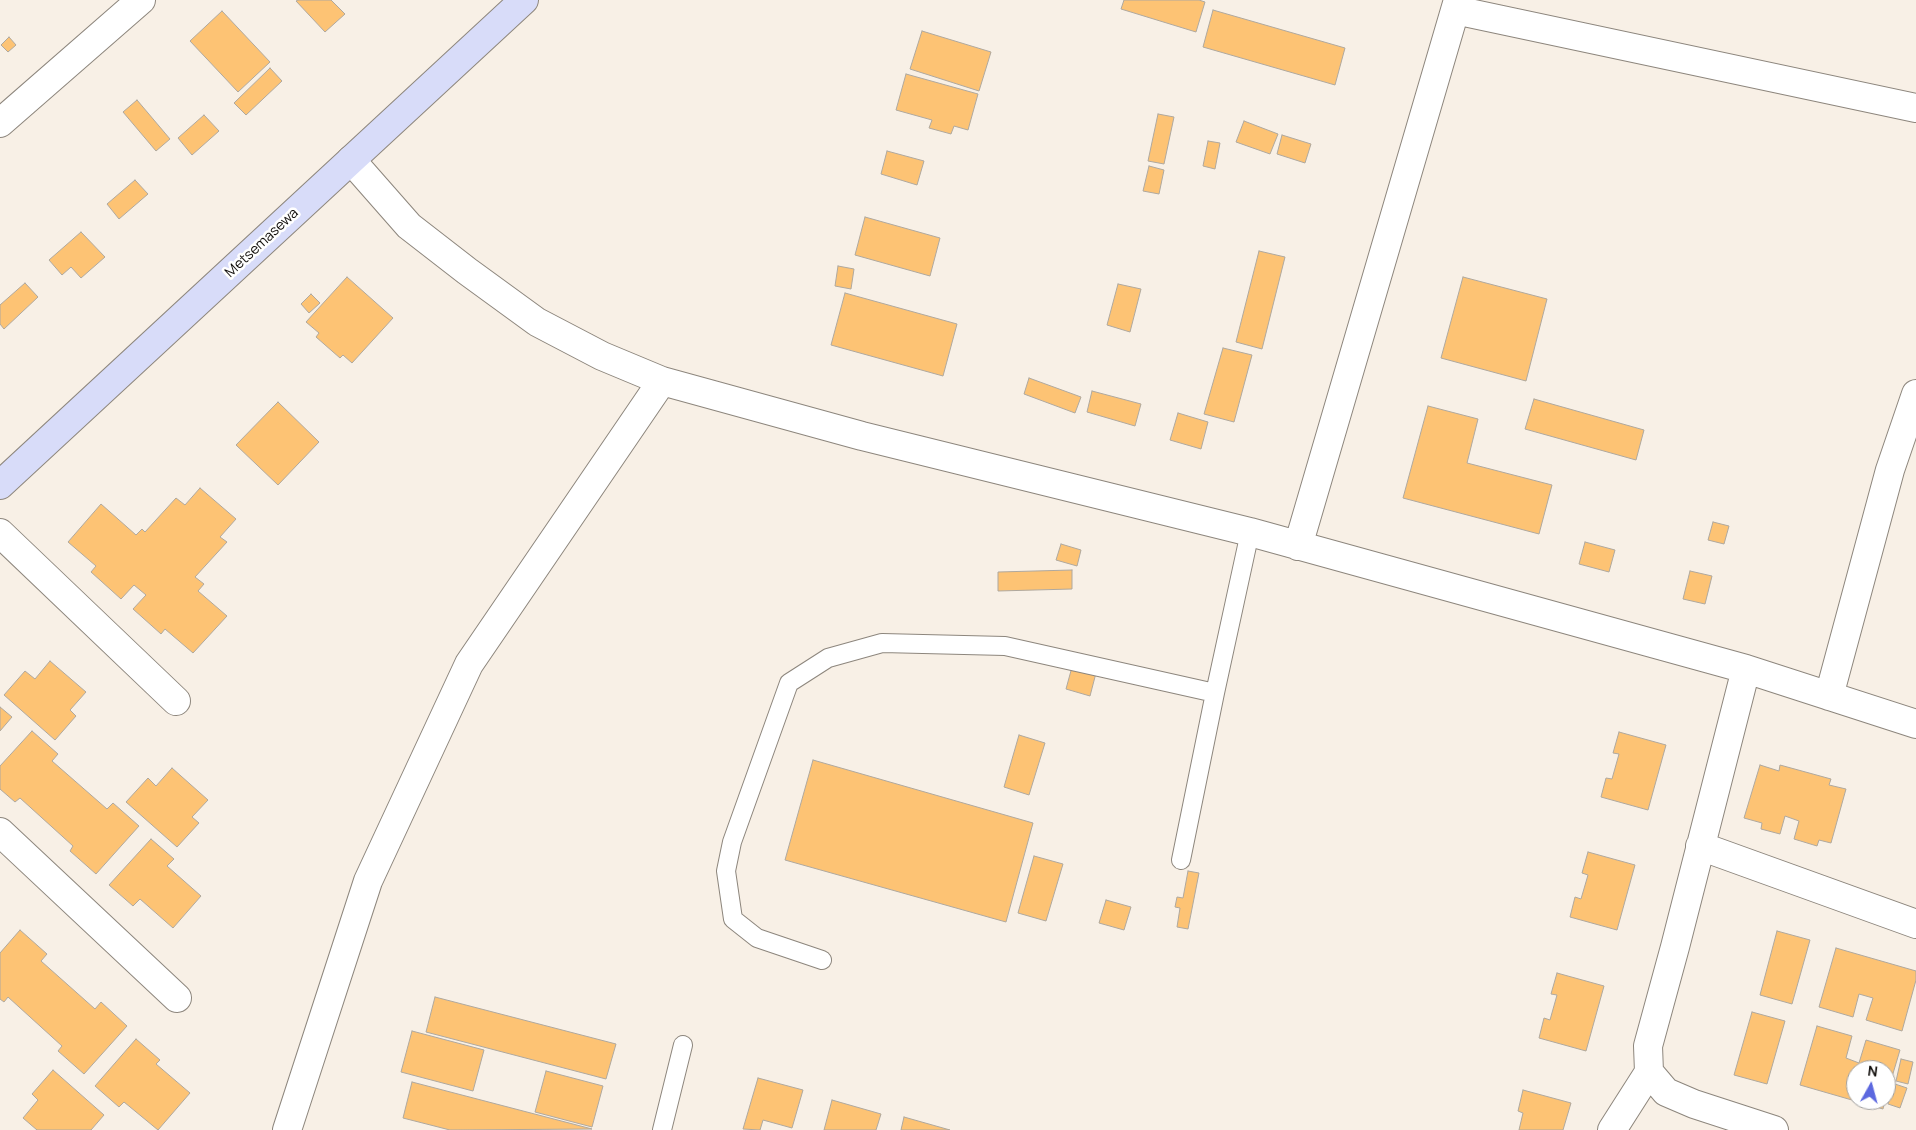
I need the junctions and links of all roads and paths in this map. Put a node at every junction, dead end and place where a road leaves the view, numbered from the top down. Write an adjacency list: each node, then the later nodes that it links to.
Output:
1 (141, 0): 5 (street)
2 (512, 4): 6 (street, Metsemasewa)
3 (1456, 5): 4 (street); 12 (street)
4 (1916, 108)
5 (0, 123)
6 (351, 160): 7 (street); 9 (street, Metsemasewa)
7 (662, 380): 10 (street); 26 (street)
8 (1916, 394): 15 (street)
9 (0, 485)
10 (1250, 532): 12 (street); 14 (lane)
11 (0, 533): 16 (street)
12 (1298, 546): 13 (street)
13 (1746, 669): 15 (street); 19 (street)
14 (1215, 693): 20 (lane); 22 (lane)
15 (1829, 696): 17 (street)
16 (176, 701)
17 (1916, 724)
18 (0, 832): 23 (street)
19 (1700, 846): 21 (street); 25 (street)
20 (1181, 860)
21 (1916, 924)
22 (822, 960)
23 (178, 998)
24 (683, 1045): 27 (lane)
25 (1649, 1072): 28 (street); 29 (street)
26 (287, 1130)
27 (662, 1130)
28 (1612, 1130)
29 (1774, 1130)

